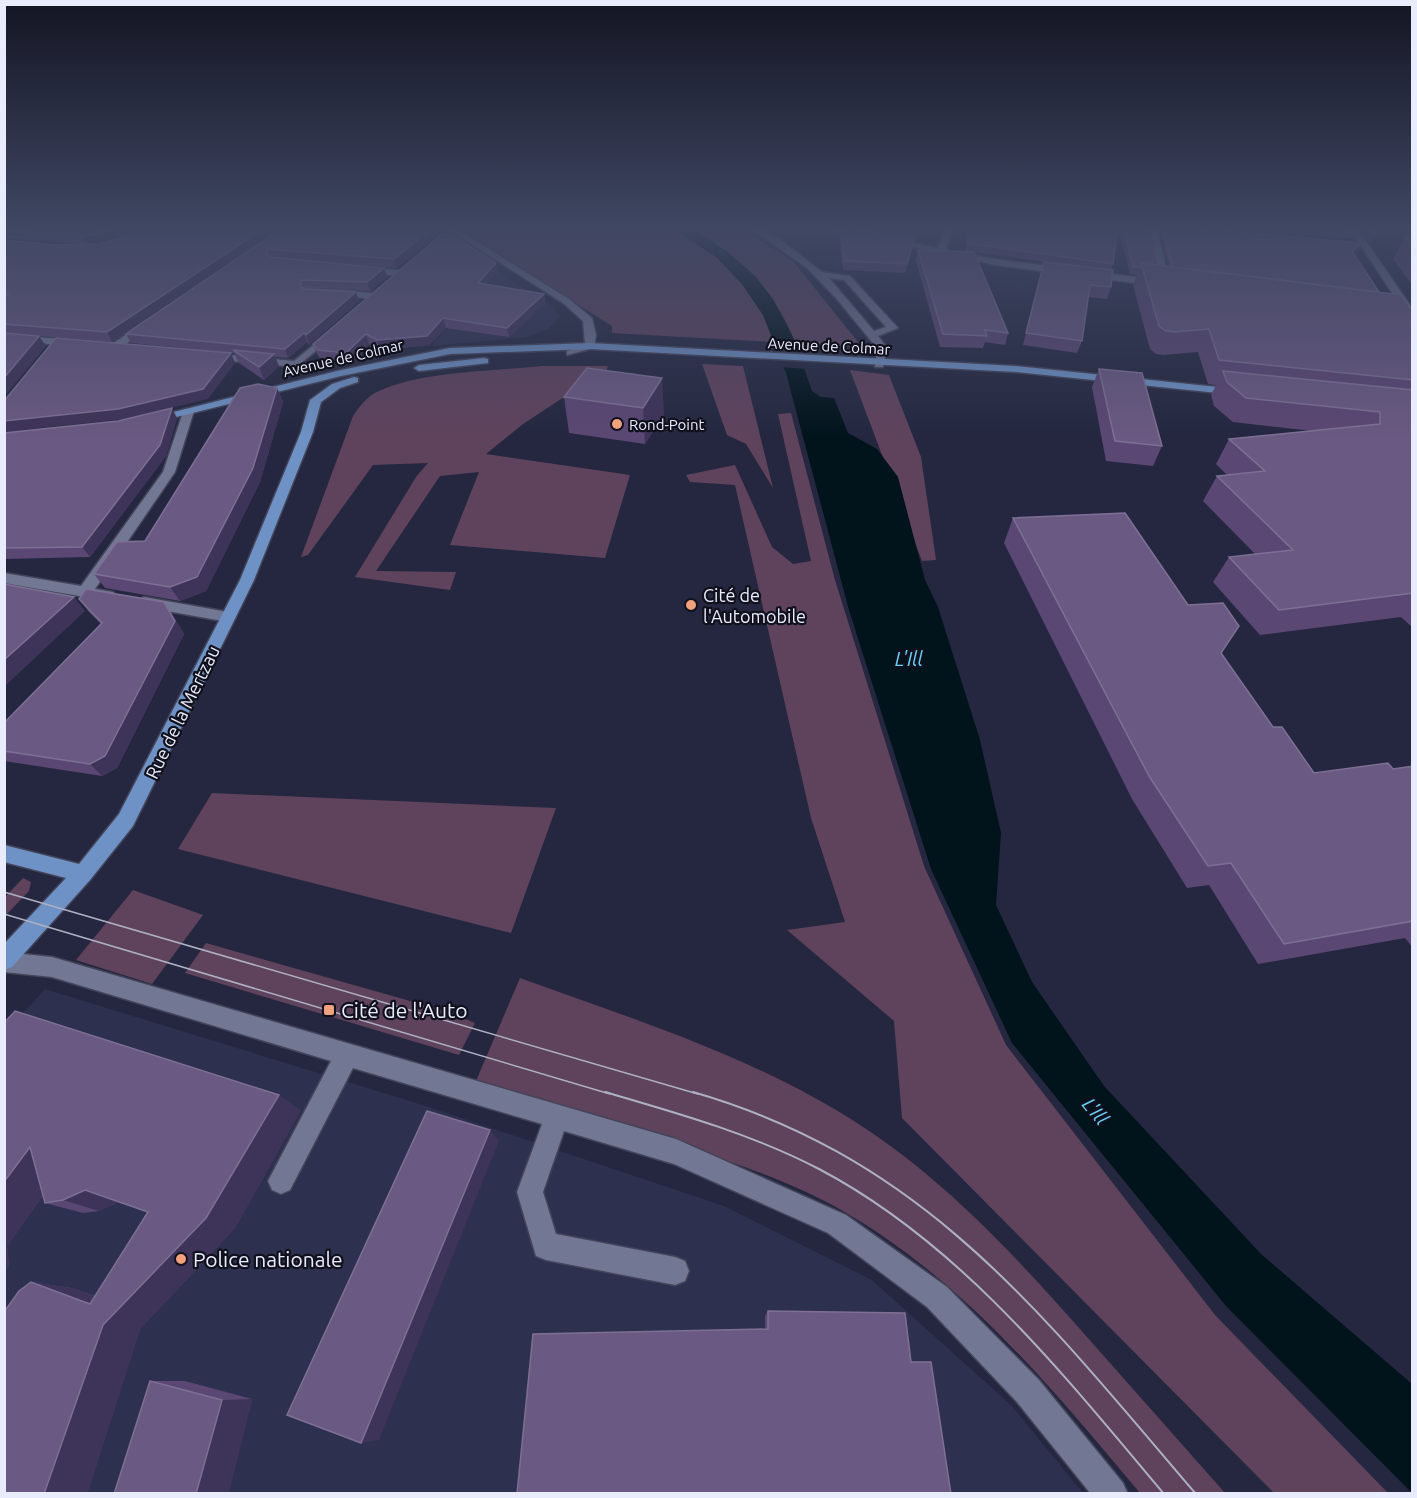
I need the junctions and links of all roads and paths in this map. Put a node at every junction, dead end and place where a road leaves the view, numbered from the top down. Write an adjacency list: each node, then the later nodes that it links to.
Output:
1 (354, 298): 2 (street)
2 (370, 298)
3 (557, 298): 13 (street)
4 (842, 298): 11 (street)
5 (865, 298): 11 (street)
6 (1400, 298): 8 (street)
7 (1400, 313): 8 (street)
8 (1412, 315)
9 (154, 320): 14 (street)
10 (341, 325): 21 (street)
11 (872, 335): 20 (street)
12 (4, 337): 15 (street)
13 (590, 346): 16 (street); 18 (main road, Avenue de Colmar); 23 (main road, Avenue de Colmar)
14 (138, 349)
15 (48, 351)
16 (572, 353): 18 (main road, Avenue de Colmar); 22 (main road, Avenue de Colmar)
17 (194, 354): 21 (street)
18 (703, 354): 19 (main road, Avenue de Colmar); 19 (main road, Avenue de Colmar)
19 (863, 362): 20 (main road, Avenue de Colmar)
20 (880, 363): 24 (main road, Avenue de Colmar)
21 (296, 364): 23 (street, Rue de la Mertzau)
22 (336, 386): 23 (main road); 25 (main road)
23 (301, 393): 25 (main road); 26 (main road, Avenue de Colmar); 28 (main road, Rue de la Mertzau)
24 (1247, 393)
25 (316, 400): 28 (main road, Rue de la Mertzau)
26 (188, 411): 27 (main road, Avenue de Colmar); 30 (street)
27 (135, 423)
28 (307, 432): 31 (main road, Rue de la Mertzau)
29 (4, 578): 30 (street)
30 (85, 592): 31 (street)
31 (228, 617): 33 (main road, Rue de la Mertzau)
32 (4, 853): 33 (main road)
33 (83, 874): 34 (main road, Rue de la Mertzau)
34 (4, 961): 35 (street)
35 (348, 1054): 36 (street); 37 (street)
36 (556, 1119): 38 (street); 39 (street)
37 (280, 1181)
38 (675, 1271)
39 (1112, 1494)

